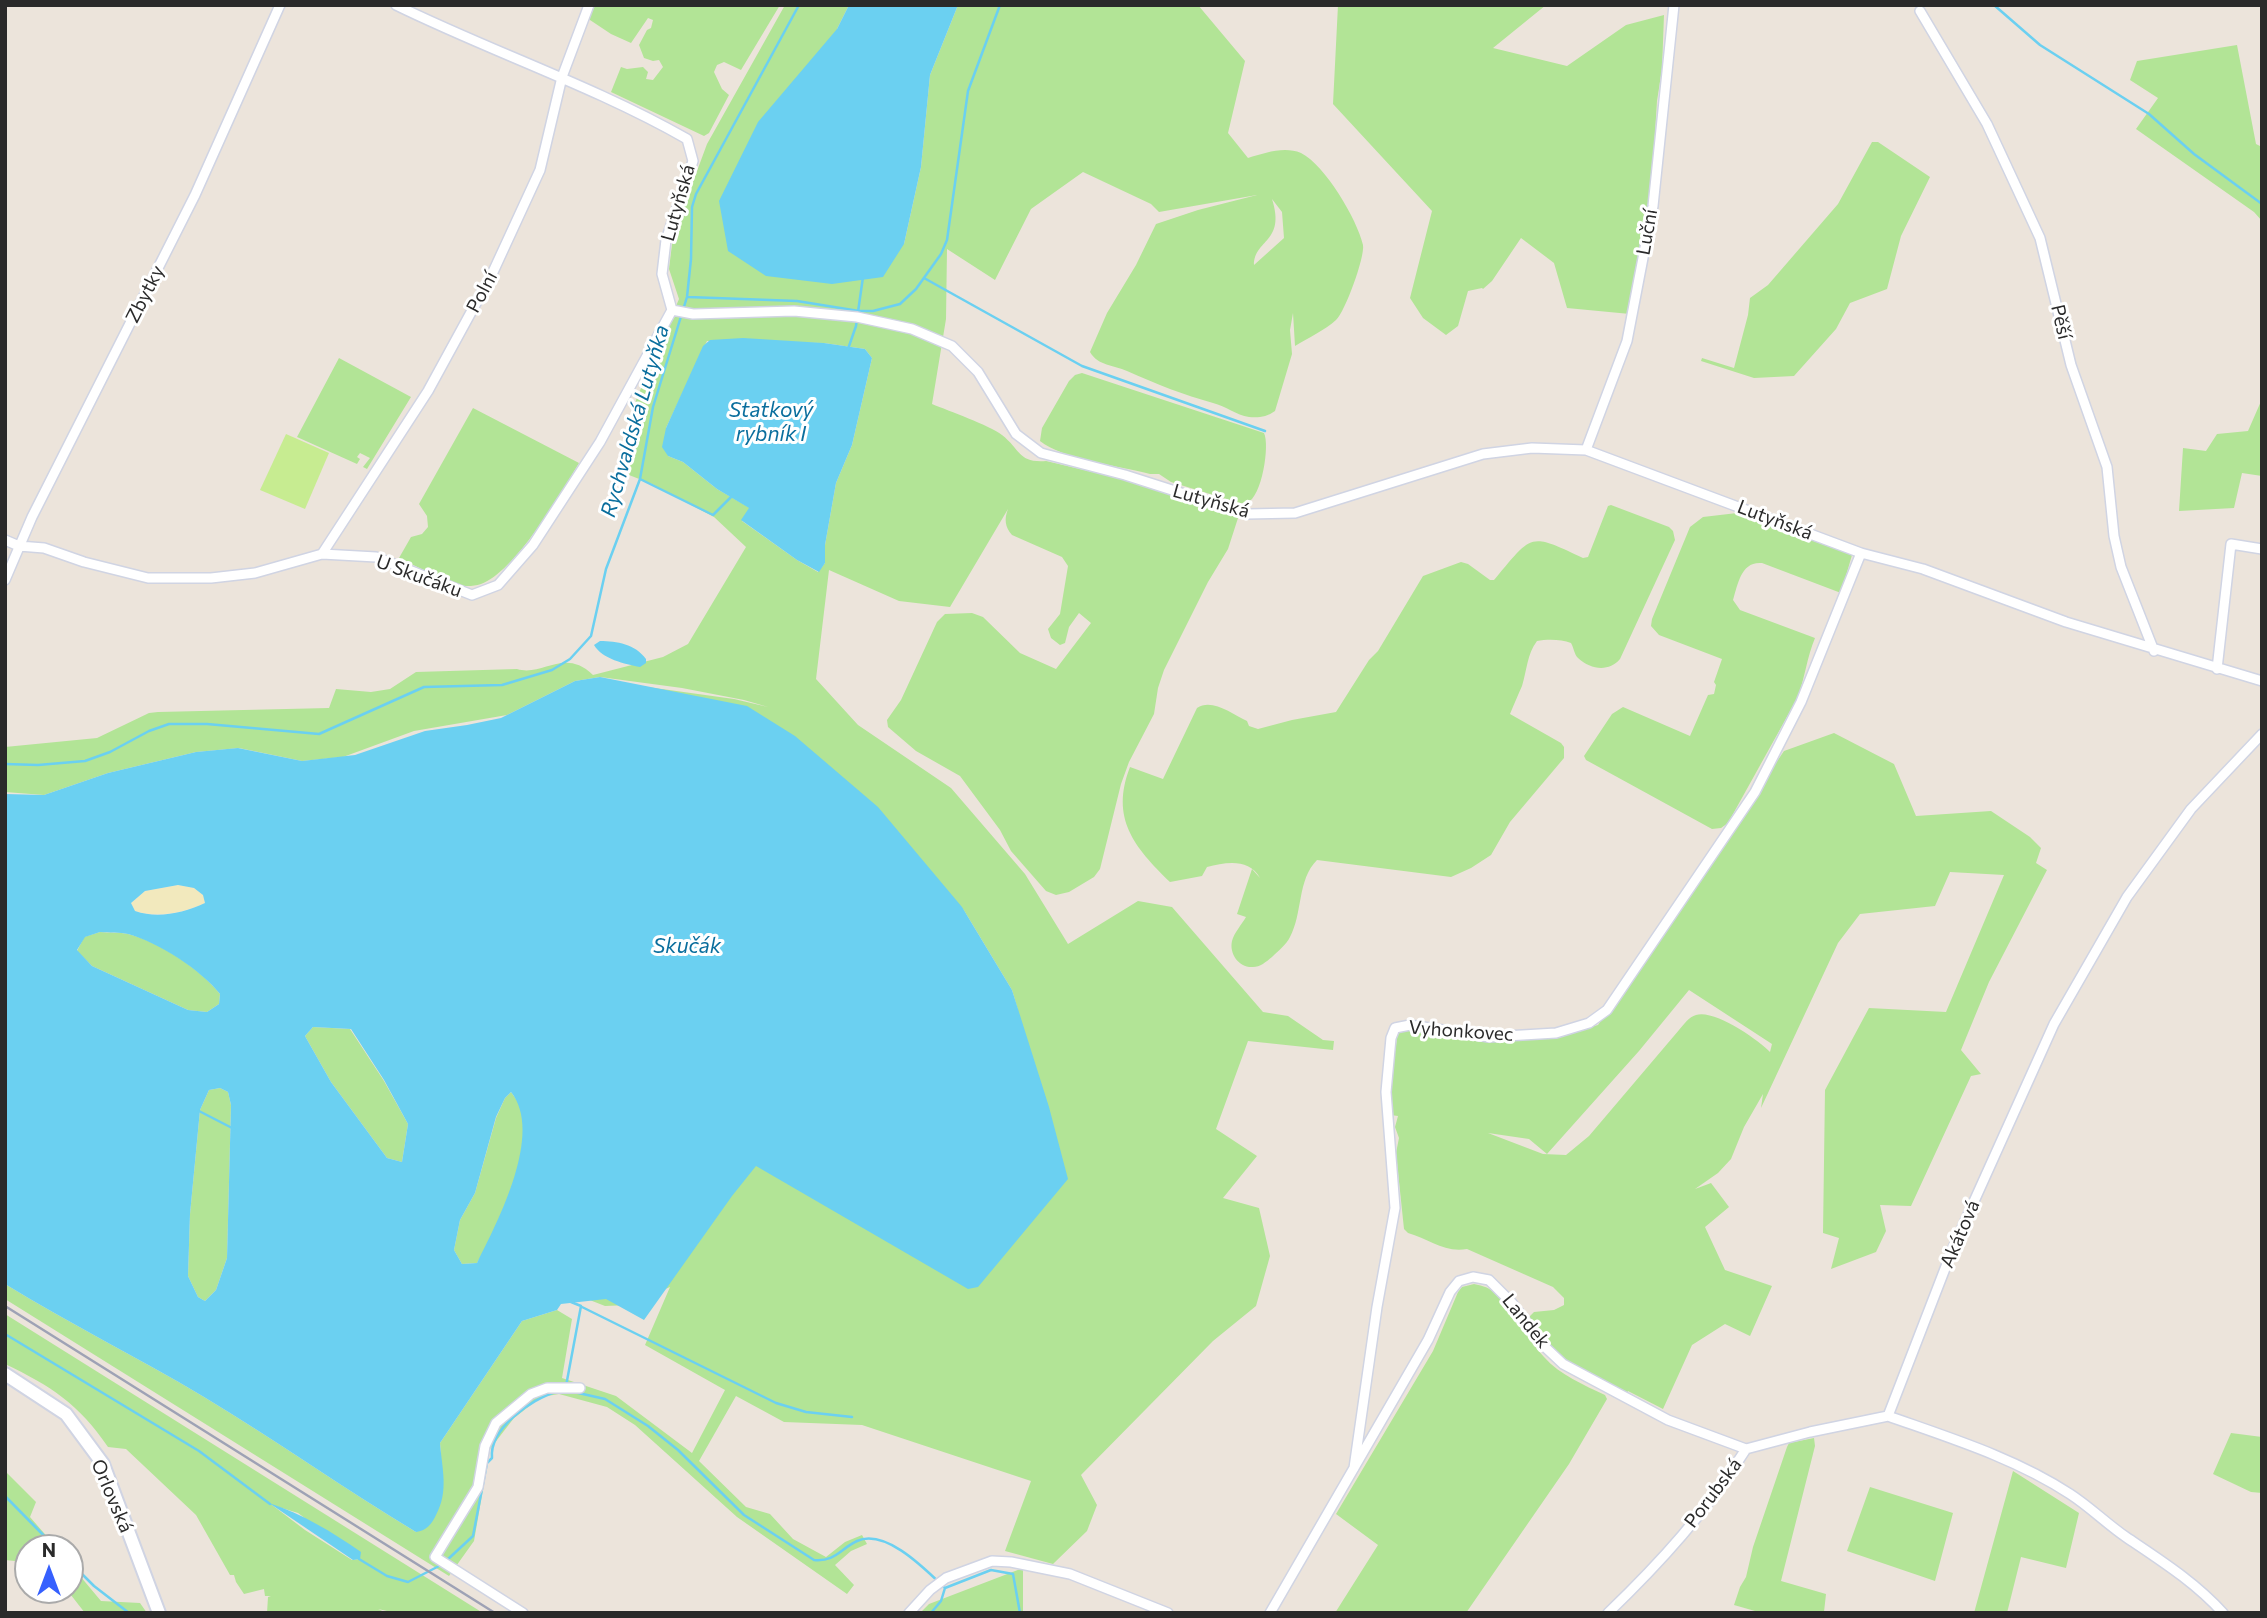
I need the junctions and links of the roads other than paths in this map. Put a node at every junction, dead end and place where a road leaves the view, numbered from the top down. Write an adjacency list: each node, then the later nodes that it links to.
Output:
1 (280, 5): 10 (street, Zbytky)
2 (396, 5): 6 (street, Lutyňská)
3 (589, 5): 6 (street, Polní)
4 (1674, 5): 8 (street, Luční)
5 (1920, 12): 15 (street, Pěší)
6 (562, 77): 7 (street, Lutyňská); 13 (street, Polní)
7 (671, 310): 8 (street, Lutyňská); 13 (street, U Skučáku)
8 (1586, 450): 12 (street, Lutyňská)
9 (5, 540): 10 (street, U Skučáku)
10 (19, 546): 13 (street, U Skučáku); 14 (street, Zbytky)
11 (2262, 549): 16 (street)
12 (1861, 553): 15 (street, Lutyňská); 23 (street, Vyhonkovec)
13 (322, 554)
14 (5, 580)
15 (2154, 650): 16 (street, Lutyňská)
16 (2217, 669): 17 (street, Lutyňská)
17 (2262, 681)
18 (2262, 734): 21 (street, Akátová)
19 (5, 1374): 24 (main road, Orlovská)
20 (576, 1388): 25 (street)
21 (1888, 1416): 22 (street, Porubská); 30 (street)
22 (1746, 1449): 23 (street, Landek); 29 (street, Porubská)
23 (1354, 1468): 28 (street, Vyhonkovec)
24 (159, 1613)
25 (523, 1613)
26 (909, 1613): 27 (street)
27 (1168, 1613)
28 (1270, 1613)
29 (1608, 1613)
30 (2222, 1613)

